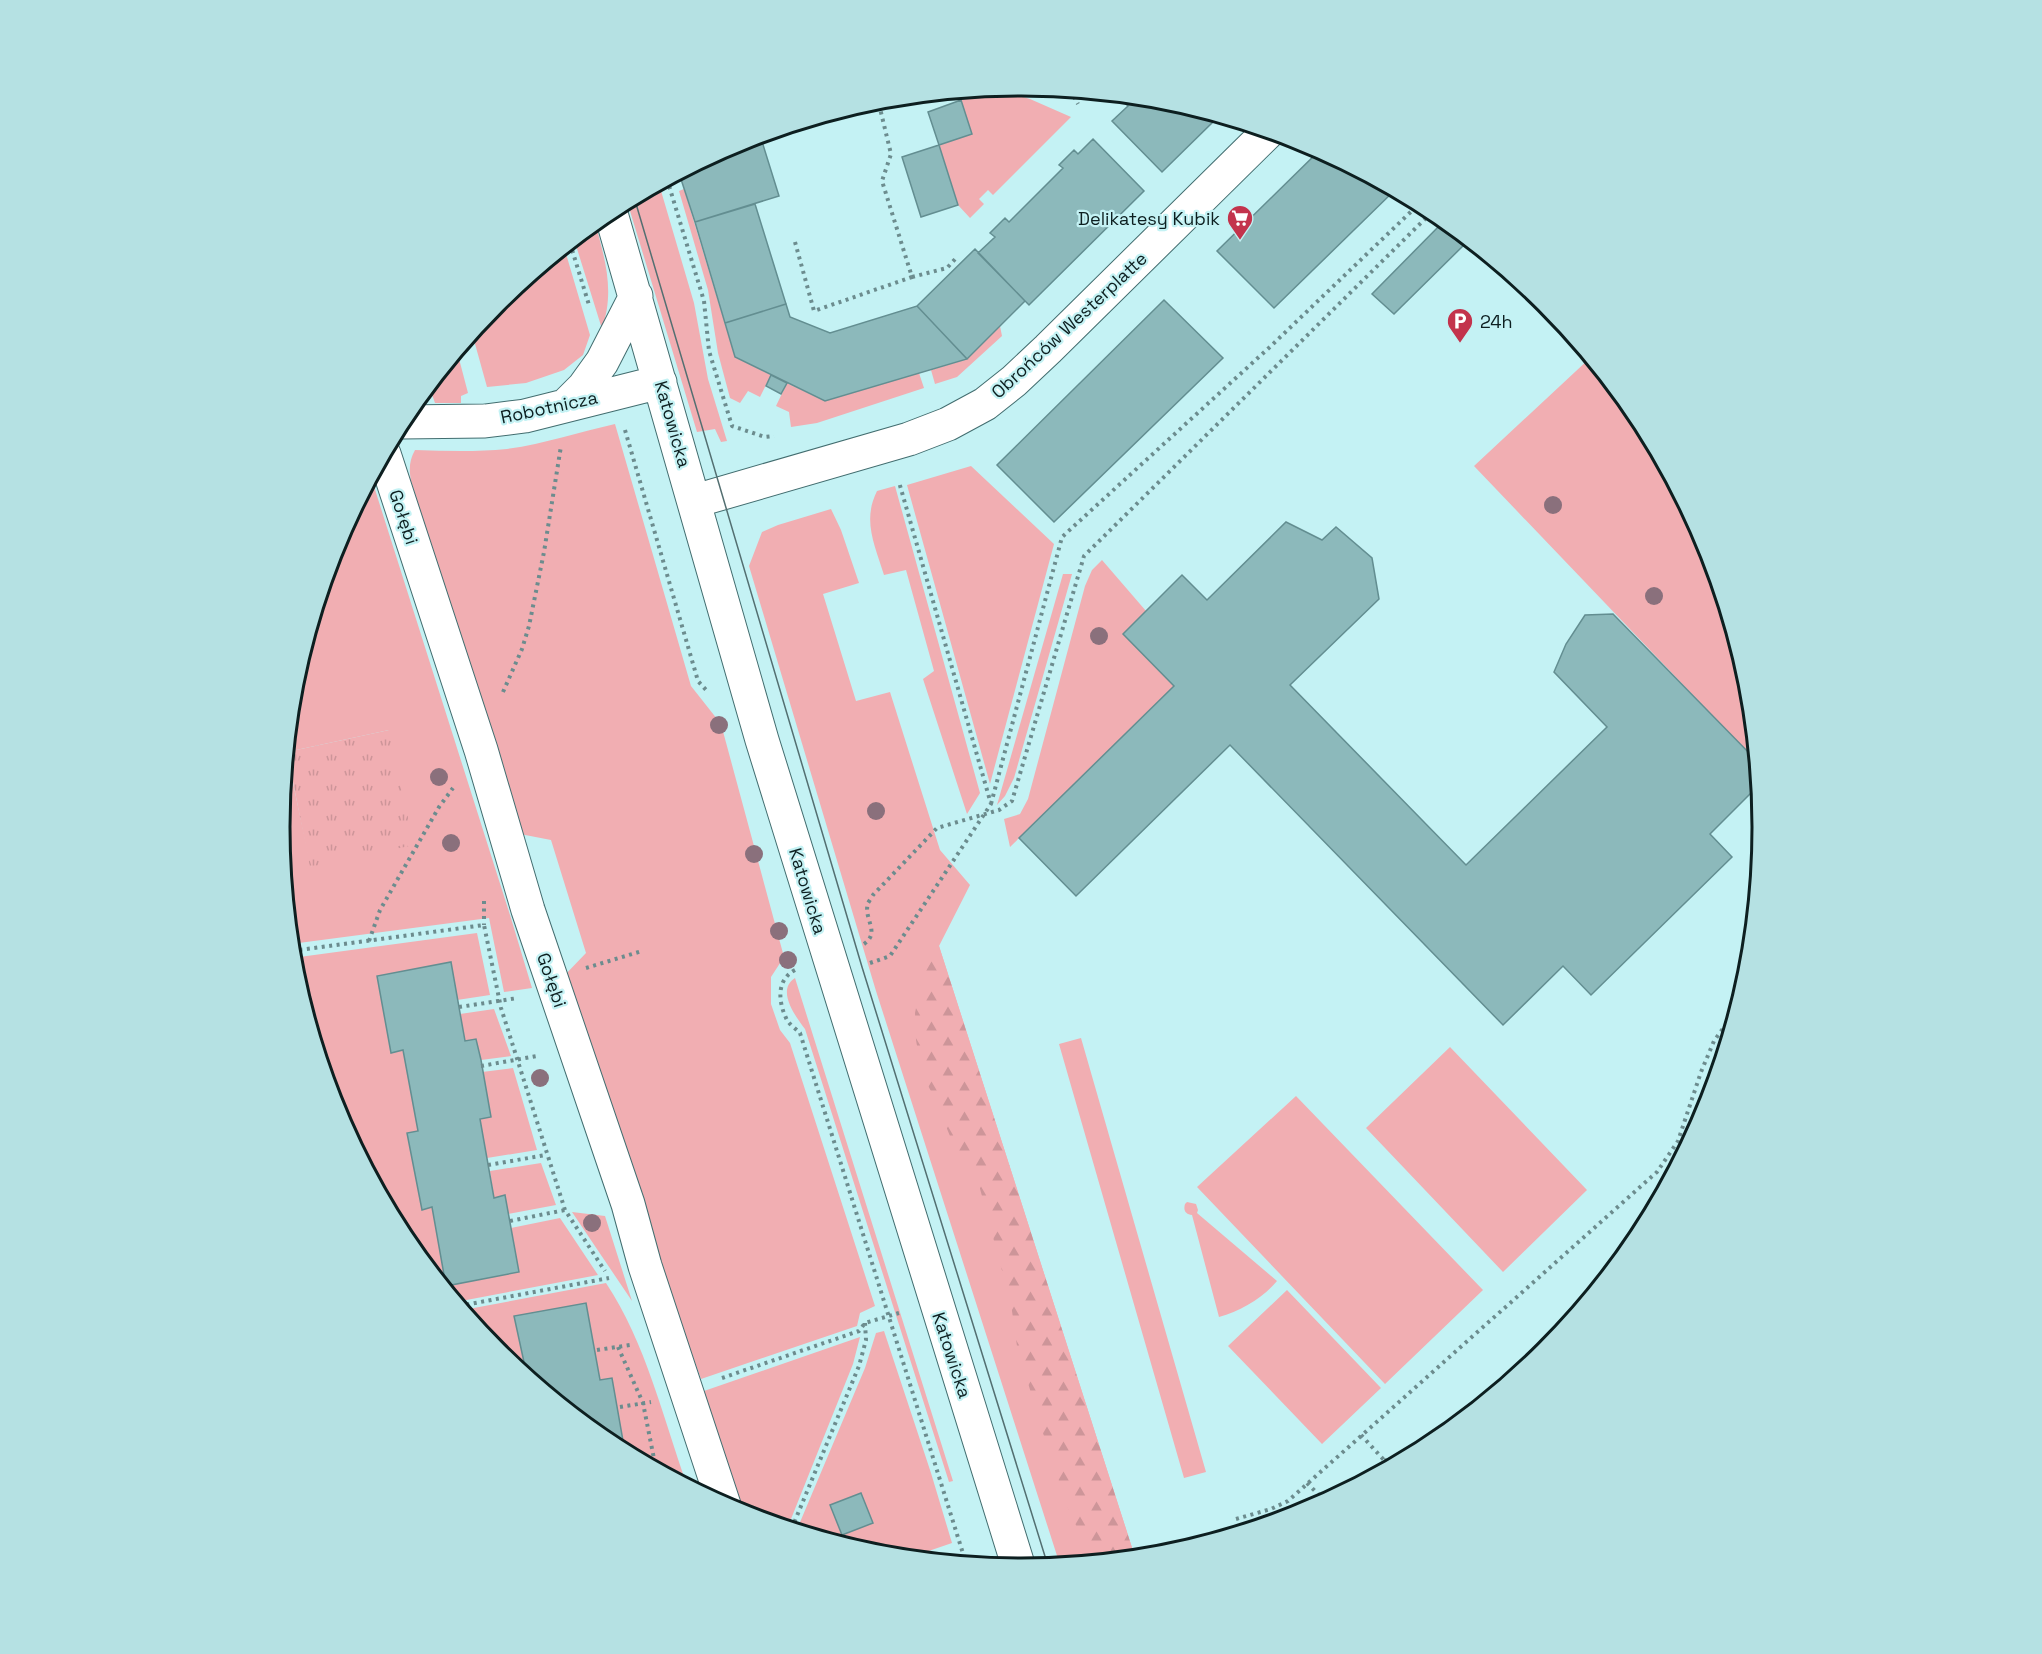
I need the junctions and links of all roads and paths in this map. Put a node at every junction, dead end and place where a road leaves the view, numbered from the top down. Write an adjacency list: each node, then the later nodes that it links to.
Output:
1 (1075, 98): 2 (path)
2 (1078, 104)
3 (880, 110): 11 (path)
4 (1262, 137): 19 (street, Obrońców Westerplatte)
5 (669, 187): 16 (path)
6 (1413, 210): 20 (path)
7 (1426, 218): 21 (path)
8 (613, 220): 12 (street, Katowicka)
9 (795, 242): 11 (path)
10 (957, 257): 11 (path)
11 (912, 277)
12 (636, 296): 13 (street, Katowicka); 14 (street)
13 (660, 382): 14 (street, Robotnicza); 19 (street, Katowicka)
14 (566, 405): 15 (street, Robotnicza)
15 (412, 422)
16 (783, 436)
17 (387, 463): 26 (street, Gołębi)
18 (898, 478): 20 (path)
19 (695, 501): 25 (street, Katowicka)
20 (991, 804): 21 (path)
21 (984, 814): 24 (path); 25 (path)
22 (301, 950): 27 (path)
23 (642, 951): 26 (path)
24 (890, 956)
25 (828, 957): 39 (path); 57 (street, Katowicka)
26 (556, 992): 27 (path); 30 (street, Gołębi)
27 (499, 1001): 28 (path); 31 (path)
28 (459, 1007)
29 (1723, 1028): 48 (path)
30 (575, 1047): 31 (path); 52 (street, Gołębi)
31 (518, 1061): 32 (path); 33 (path)
32 (481, 1066)
33 (546, 1155): 34 (path); 35 (path)
34 (488, 1165)
35 (565, 1210): 36 (path); 37 (path)
36 (510, 1221)
37 (467, 1304)
38 (901, 1312): 39 (path)
39 (889, 1316): 40 (path); 56 (path)
40 (865, 1323): 44 (path); 55 (path)
41 (637, 1344): 42 (path)
42 (618, 1347): 43 (path); 46 (path)
43 (597, 1350)
44 (712, 1381)
45 (654, 1401): 46 (path)
46 (643, 1403): 47 (path); 49 (path)
47 (620, 1407)
48 (1361, 1435): 50 (path); 51 (path)
49 (654, 1459)
50 (1384, 1460)
51 (1307, 1483): 53 (path); 54 (path)
52 (720, 1493)
53 (1318, 1494)
54 (1236, 1519)
55 (795, 1522)
56 (964, 1555)
57 (1016, 1558)

